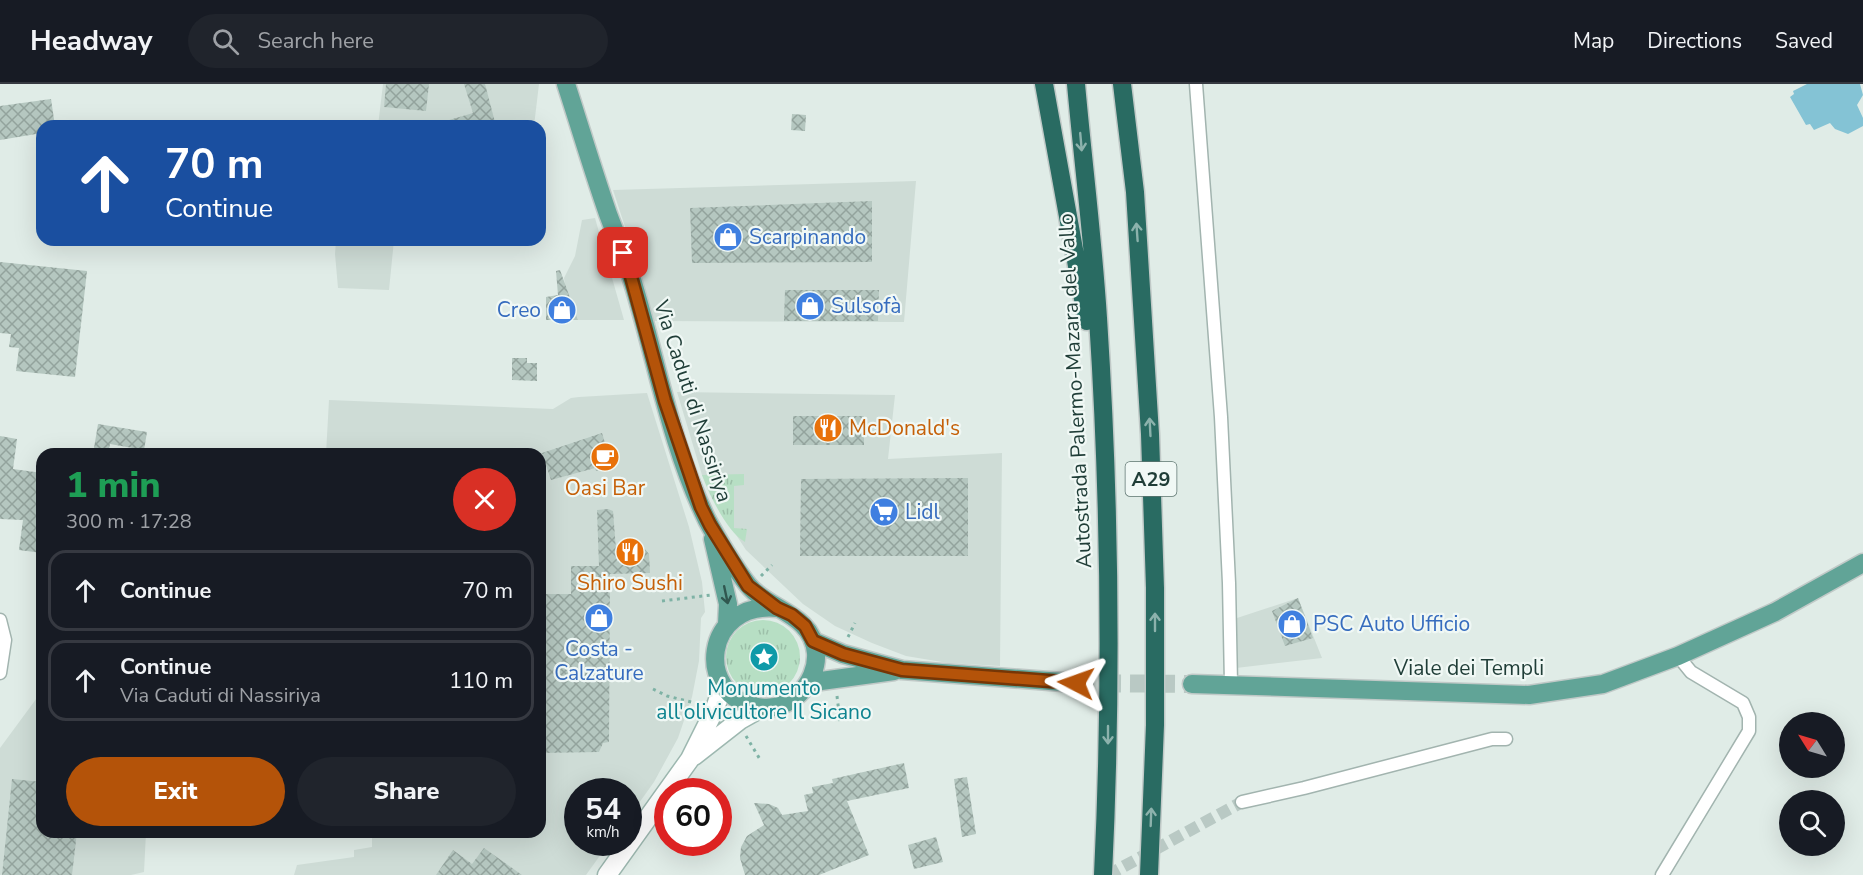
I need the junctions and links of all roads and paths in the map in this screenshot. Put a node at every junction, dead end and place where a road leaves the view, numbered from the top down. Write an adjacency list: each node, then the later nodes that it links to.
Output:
1 (566, 84): 6 (main road, Via Caduti di Nassiriya)
2 (1044, 84): 7 (highway)
3 (1076, 84): 7 (highway, Autostrada Palermo-Mazara del Vallo / A29, one-way to 7)
4 (1122, 84): 27 (highway, A29, one-way to 4)
5 (1197, 88): 18 (street)
6 (710, 525): 9 (main road); 11 (main road, one-way to 11)
7 (1108, 546): 26 (highway, Autostrada Palermo-Mazara del Vallo / A29, one-way to 26)
8 (1863, 563): 13 (main road, Viale dei Templi)
9 (777, 608): 11 (main road); 12 (main road)
10 (0, 620): 15 (street)
11 (727, 624): 19 (main road)
12 (813, 641): 14 (main road); 20 (main road)
13 (1678, 656): 18 (main road, Viale dei Templi); 28 (street)
14 (902, 670): 16 (main road); 20 (main road)
15 (0, 673)
16 (1076, 683)
17 (1192, 684): 18 (main road, Viale dei Templi)
18 (1232, 684)
19 (723, 686): 21 (main road); 23 (main road)
20 (805, 687): 21 (main road)
21 (761, 708): 23 (main road)
22 (1506, 739): 24 (street)
23 (690, 759): 25 (main road)
24 (1242, 802)
25 (607, 875)
26 (1103, 875)
27 (1149, 875)
28 (1662, 875)

